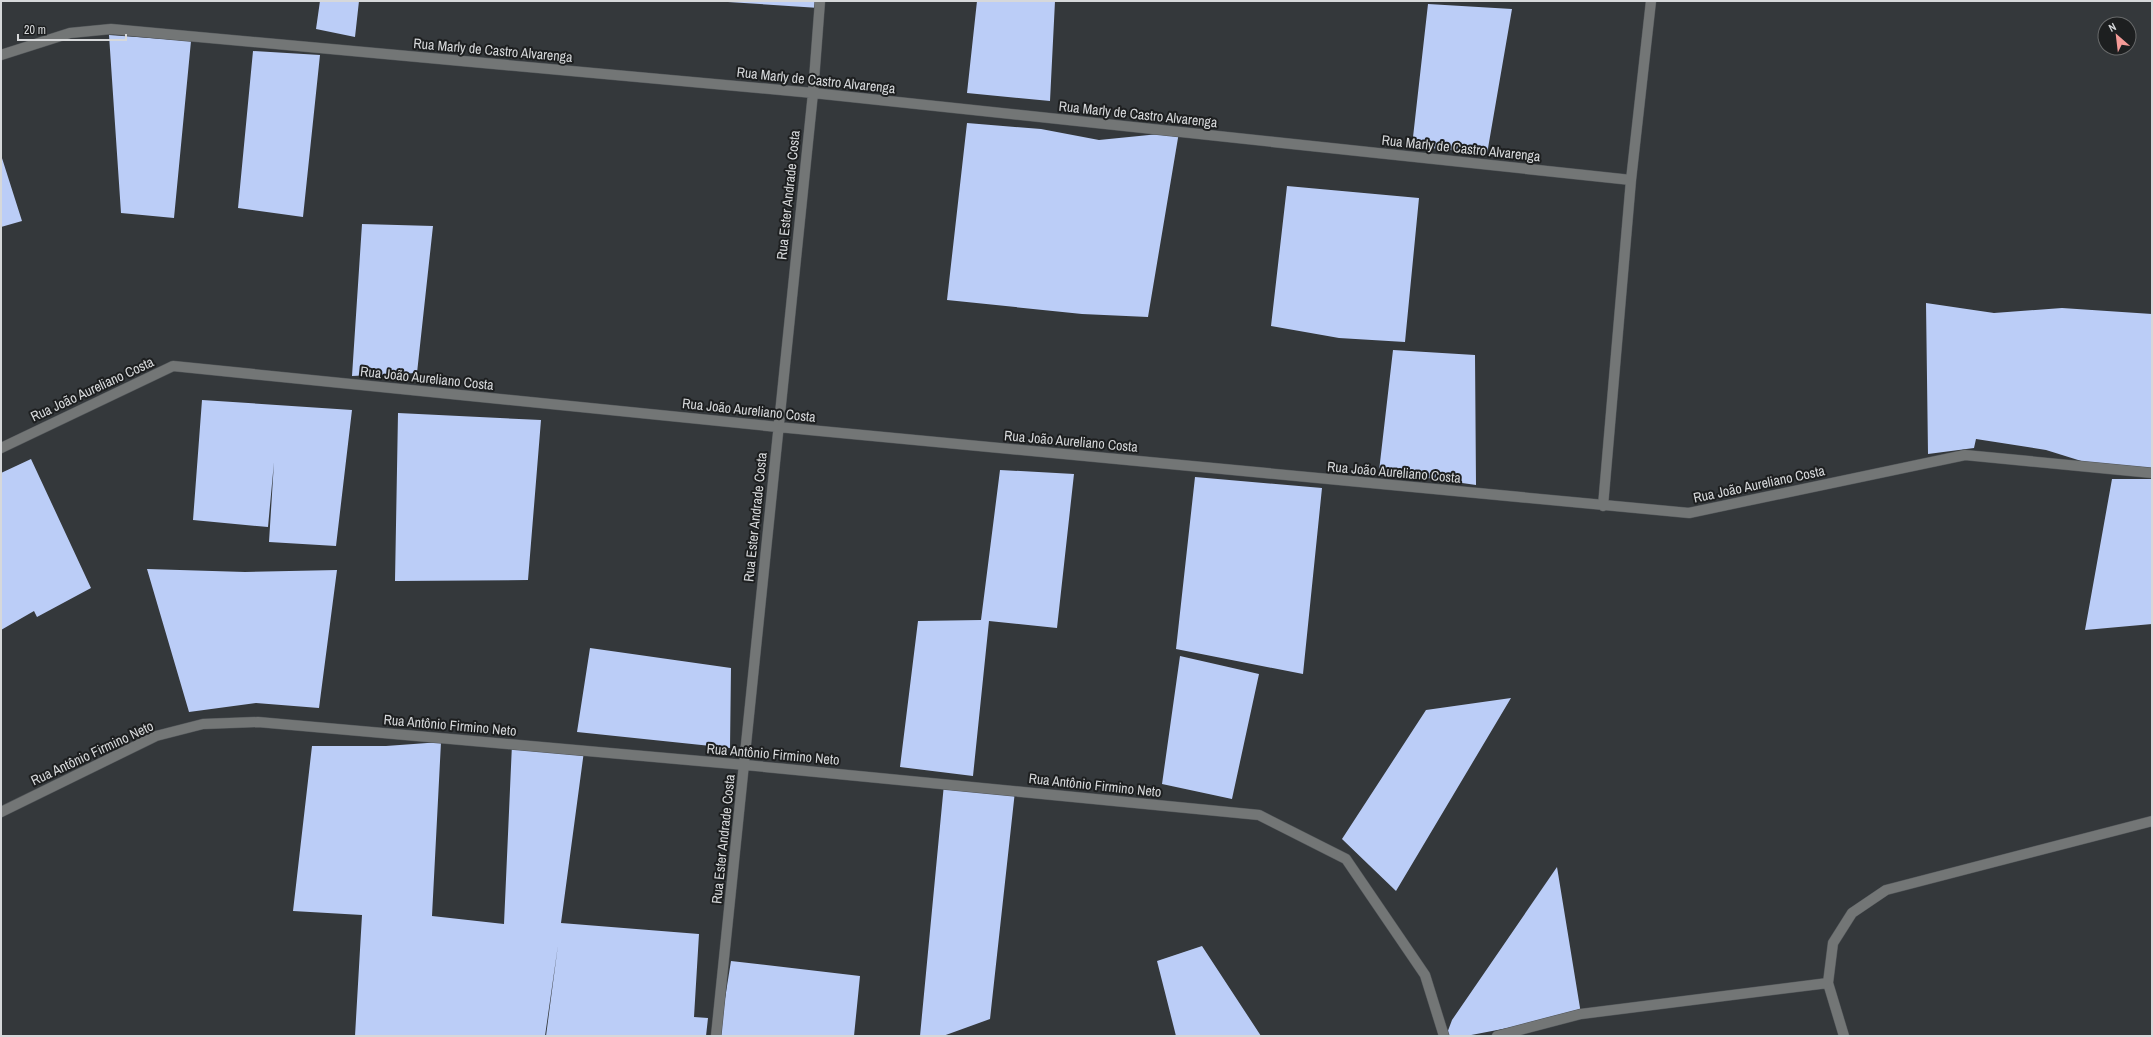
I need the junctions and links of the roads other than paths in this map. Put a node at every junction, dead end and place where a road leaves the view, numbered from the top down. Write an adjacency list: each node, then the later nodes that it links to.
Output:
1 (820, 1): 4 (street, Rua Ester Andrade Costa)
2 (1650, 1): 5 (street)
3 (1, 55): 4 (street, Rua Marly de Castro Alvarenga)
4 (813, 93): 5 (street, Rua Marly de Castro Alvarenga); 6 (street, Rua Ester Andrade Costa)
5 (1631, 180): 9 (street)
6 (778, 428): 7 (street, Rua João Aureliano Costa); 9 (street, Rua João Aureliano Costa); 10 (street, Rua Ester Andrade Costa)
7 (1, 448)
8 (2152, 473): 9 (street, Rua João Aureliano Costa)
9 (1603, 506)
10 (745, 765): 11 (street, Rua Antônio Firmino Neto); 14 (street, Rua Ester Andrade Costa); 15 (street, Rua Antônio Firmino Neto)
11 (1, 812)
12 (2152, 821): 13 (street)
13 (1828, 984): 16 (street); 17 (street)
14 (716, 1036)
15 (1444, 1036)
16 (1497, 1036)
17 (1844, 1036)

